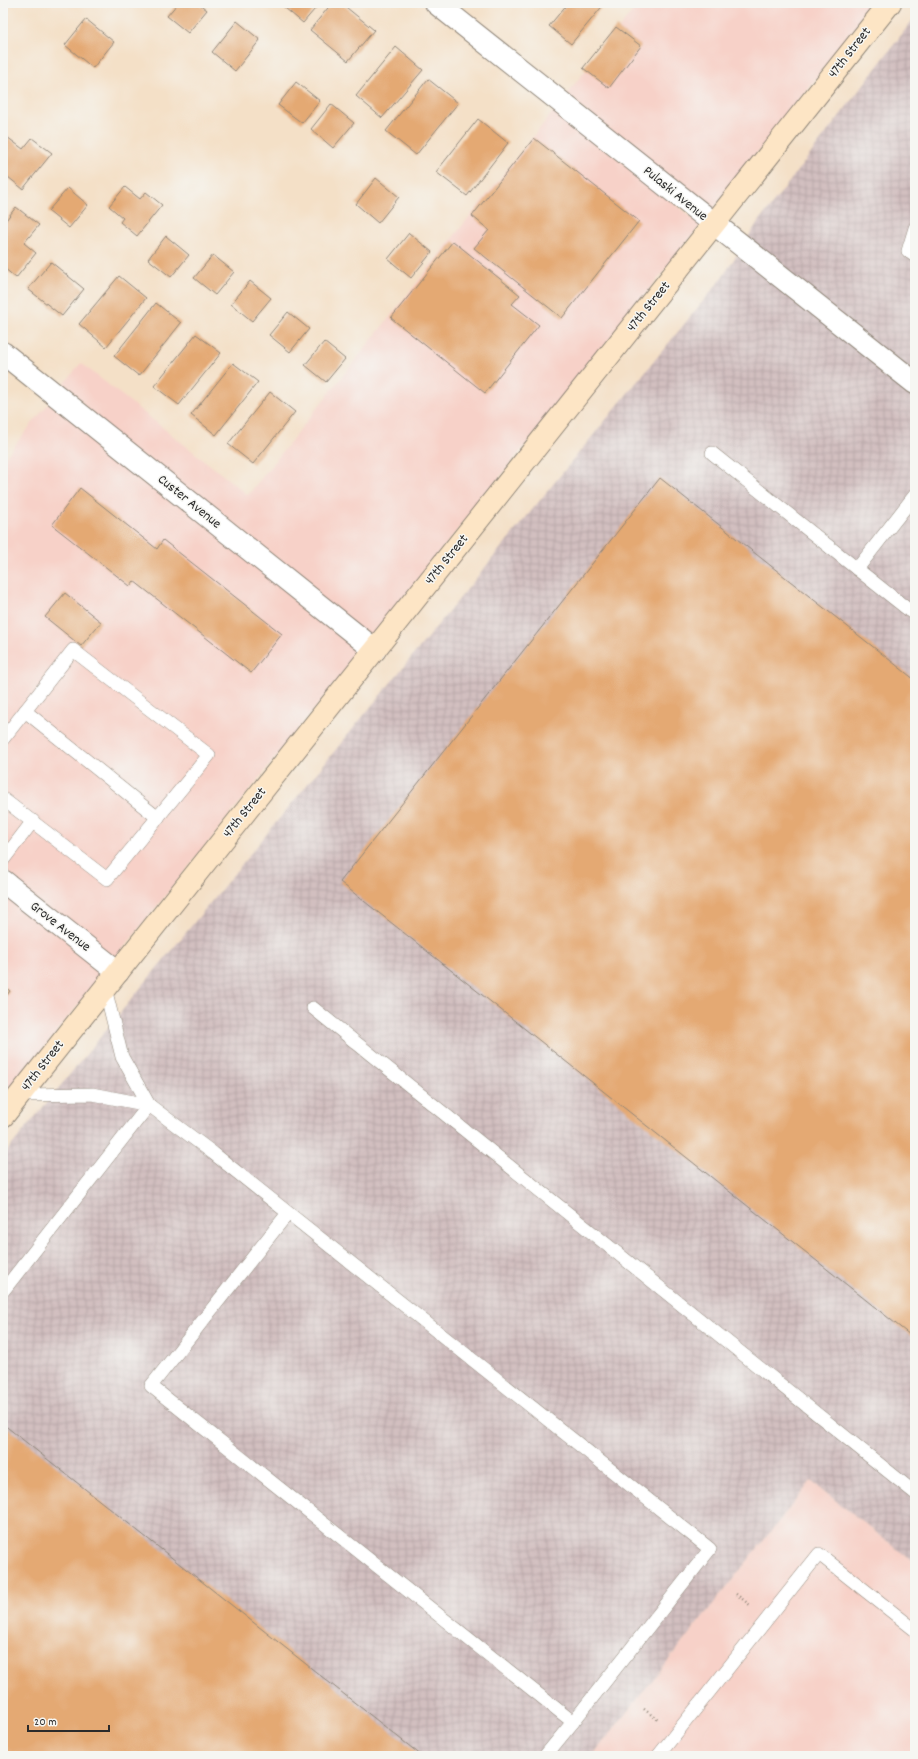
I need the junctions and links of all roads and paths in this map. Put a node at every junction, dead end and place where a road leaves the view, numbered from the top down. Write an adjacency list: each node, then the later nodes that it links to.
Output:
1 (436, 3): 3 (street, Pulaski Avenue)
2 (890, 3): 3 (main road, 47th Street)
3 (714, 225): 7 (street, Pulaski Avenue); 12 (main road, 47th Street)
4 (915, 228): 5 (lane)
5 (915, 256)
6 (3, 353): 12 (street, Custer Avenue)
7 (915, 382)
8 (712, 453): 10 (lane)
9 (915, 495): 10 (lane)
10 (858, 569): 11 (lane)
11 (915, 614)
12 (375, 650): 20 (main road, 47th Street)
13 (25, 711): 14 (lane); 16 (lane); 16 (lane)
14 (3, 739)
15 (3, 799): 17 (lane)
16 (158, 818): 17 (lane)
17 (32, 821): 18 (lane)
18 (3, 860)
19 (3, 881): 20 (street, Grove Avenue)
20 (111, 980): 22 (main road, 47th Street); 23 (lane)
21 (313, 1008): 27 (lane)
22 (20, 1095): 23 (lane); 24 (main road, 47th Street)
23 (149, 1105): 25 (lane); 26 (lane)
24 (3, 1116)
25 (288, 1213): 29 (lane); 29 (lane)
26 (3, 1291)
27 (915, 1493)
28 (915, 1630): 31 (lane)
29 (573, 1722): 30 (lane)
30 (545, 1756)
31 (658, 1756)

